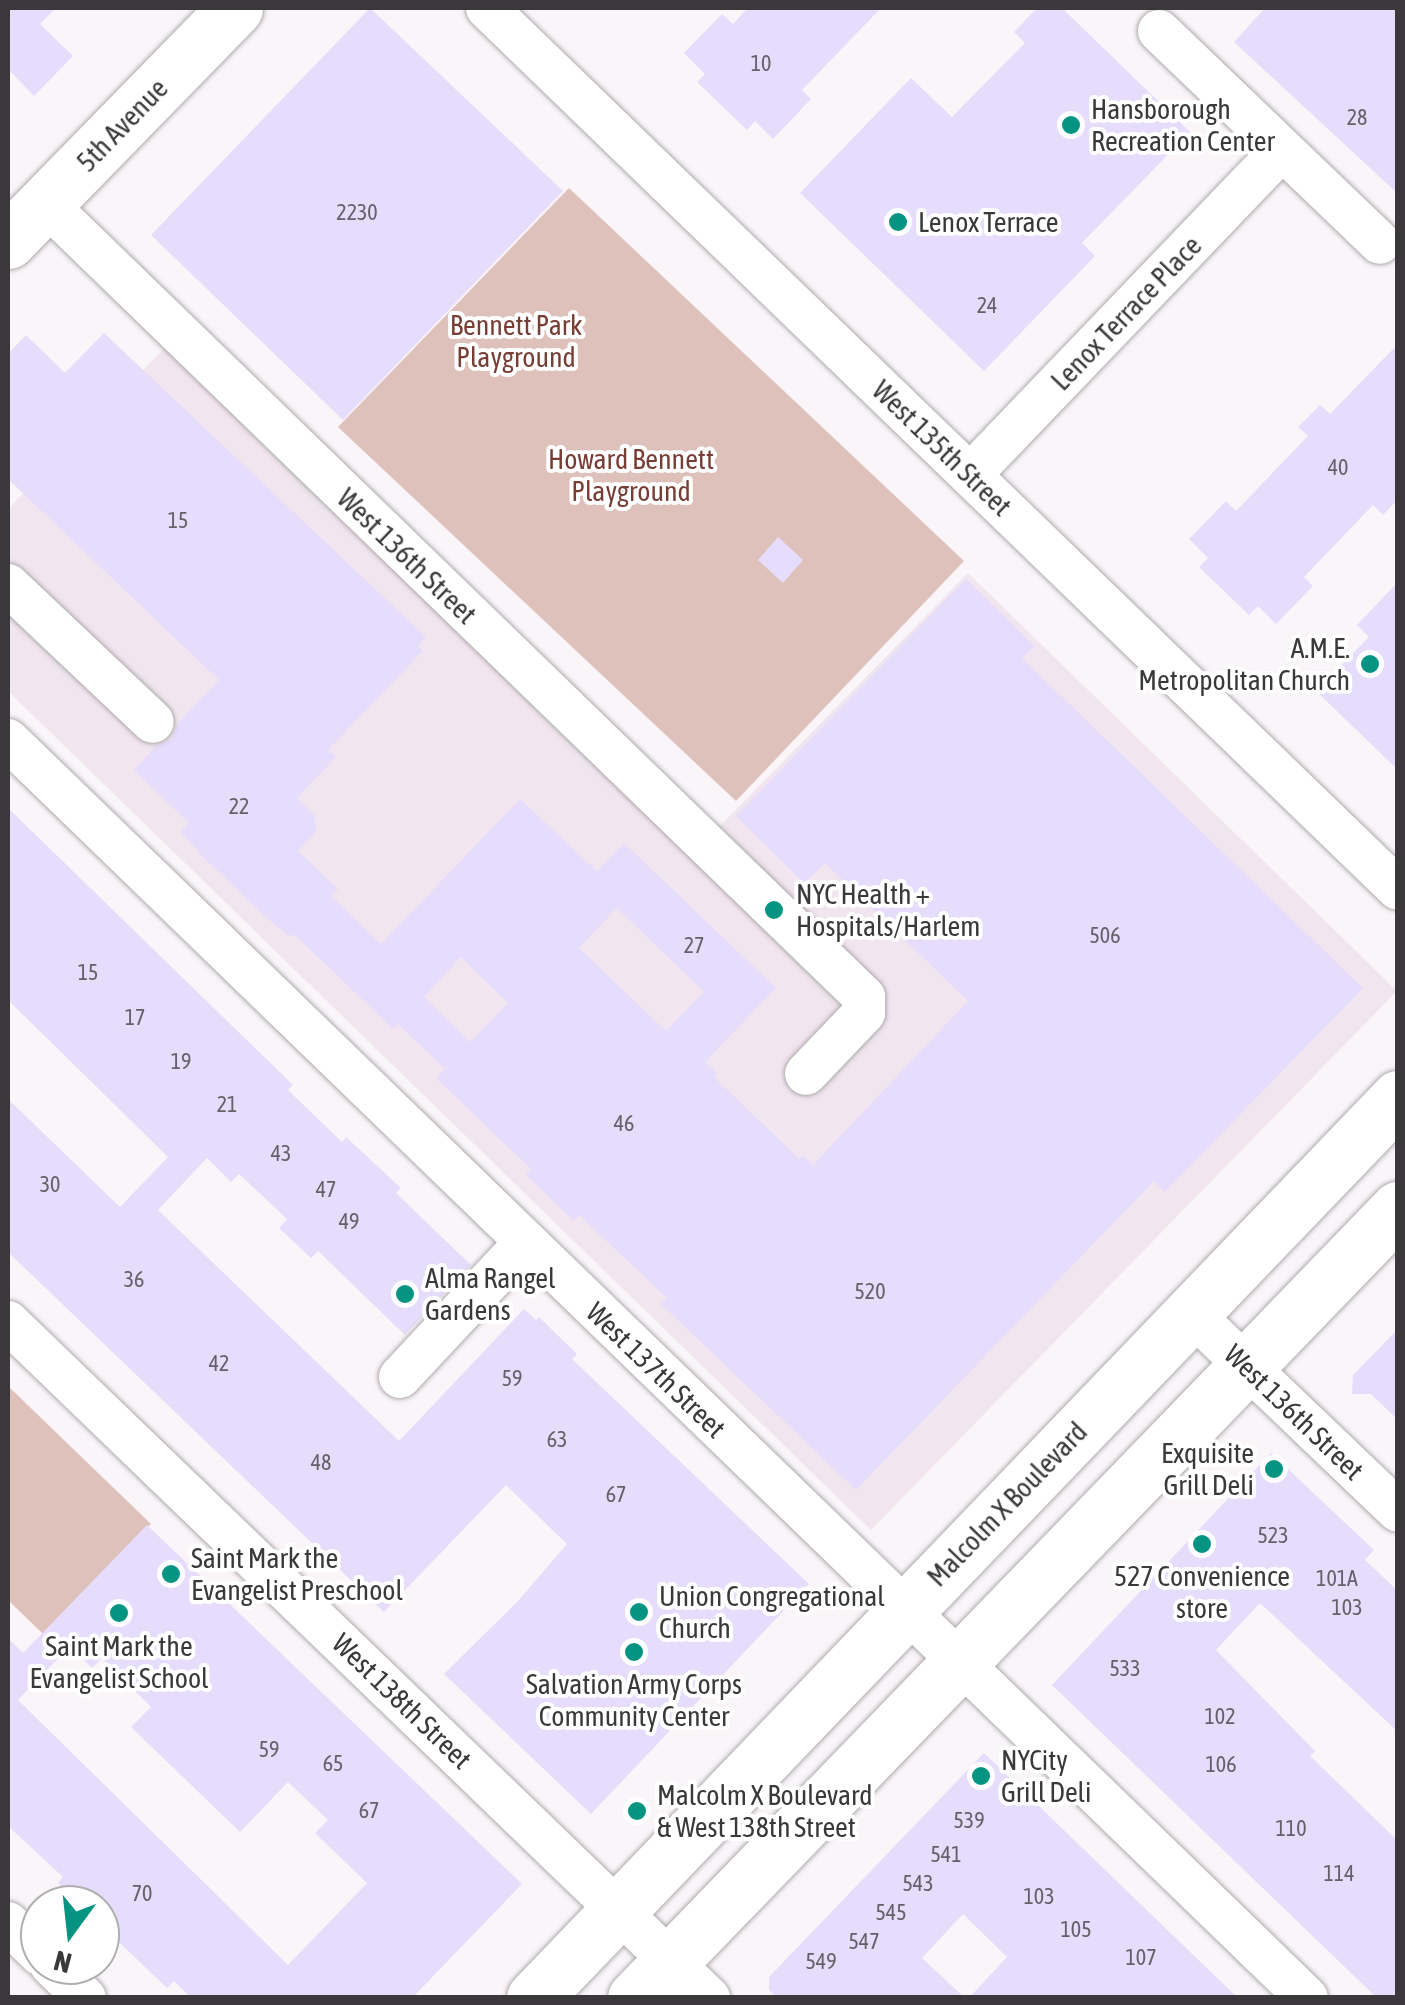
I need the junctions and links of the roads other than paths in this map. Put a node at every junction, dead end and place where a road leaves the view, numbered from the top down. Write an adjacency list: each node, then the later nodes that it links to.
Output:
1 (235, 8): 5 (main road, 5th Avenue)
2 (487, 8): 8 (street, West 135th Street)
3 (1159, 32): 4 (street)
4 (1282, 150): 7 (street); 8 (street, Lenox Terrace Place)
5 (45, 203): 6 (main road, 5th Avenue); 13 (street, West 136th Street)
6 (8, 242)
7 (1380, 243)
8 (970, 475): 12 (street, West 135th Street)
9 (8, 584): 10 (street)
10 (153, 722)
11 (8, 740): 16 (street, West 137th Street)
12 (1398, 889)
13 (806, 1074)
14 (1398, 1098): 17 (main road, Malcolm X Boulevard)
15 (1398, 1209): 19 (main road)
16 (525, 1243): 20 (street); 22 (street, West 137th Street)
17 (1191, 1312): 19 (street, West 136th Street); 22 (main road, Malcolm X Boulevard)
18 (8, 1322): 24 (street, West 138th Street)
19 (1246, 1366): 21 (street, West 136th Street); 23 (main road)
20 (400, 1377)
21 (1398, 1512)
22 (904, 1610): 23 (street, West 137th Street); 24 (main road, Malcolm X Boulevard)
23 (959, 1663): 25 (main road); 27 (street, West 137th Street)
24 (618, 1910): 25 (street, West 138th Street); 26 (main road, Malcolm X Boulevard)
25 (672, 1985)
26 (534, 1998)
27 (1307, 1998)

